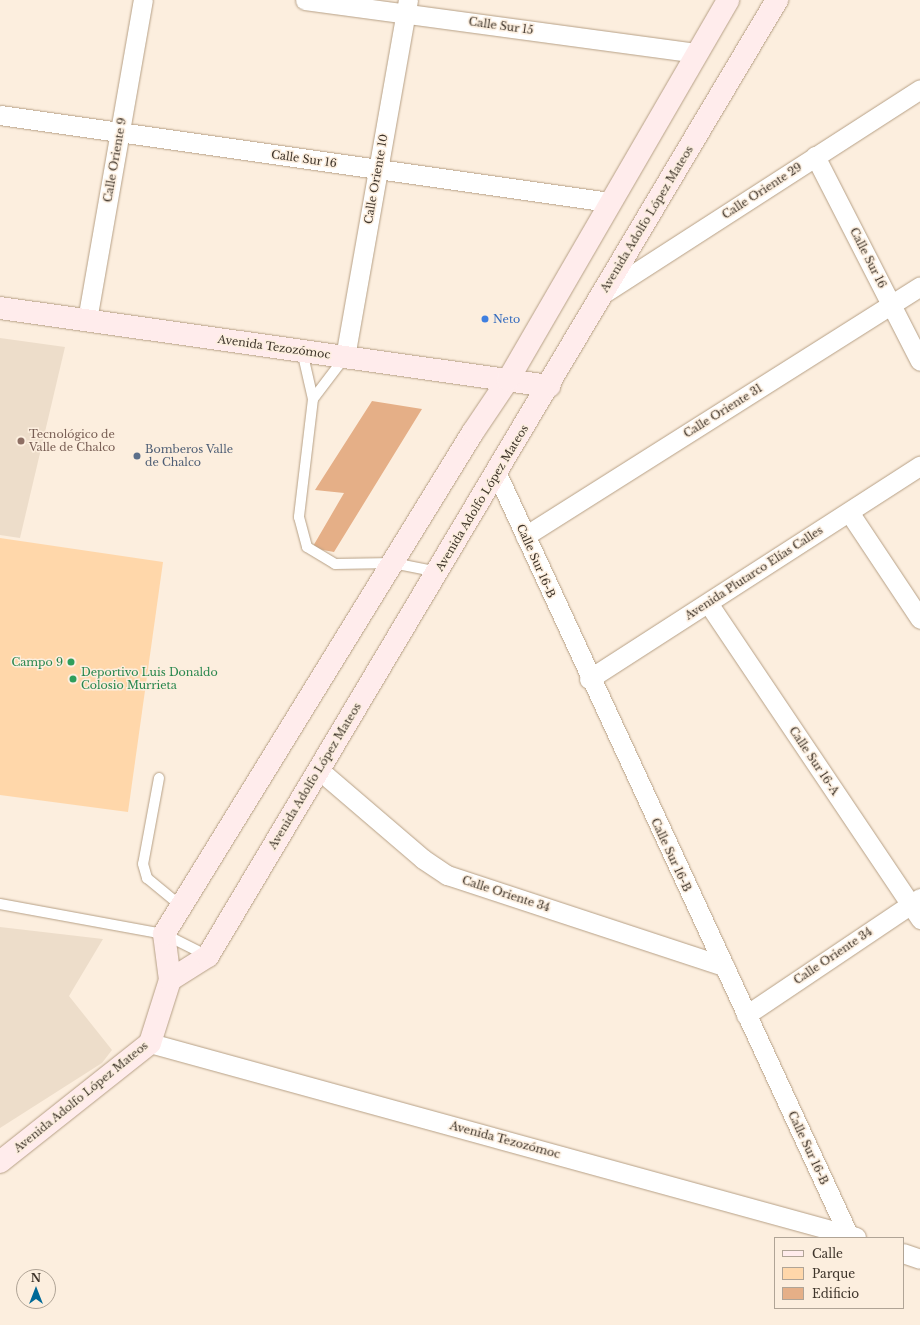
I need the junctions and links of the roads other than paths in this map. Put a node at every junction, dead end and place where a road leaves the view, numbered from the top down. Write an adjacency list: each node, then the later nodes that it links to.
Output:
1 (143, 0): 9 (street, Calle Oriente 9)
2 (306, 0): 5 (street, Calle Sur 15)
3 (728, 0): 6 (main road)
4 (777, 0): 14 (main road, Avenida Adolfo López Mateos)
5 (407, 7): 6 (street, Calle Sur 15); 11 (street, Calle Oriente 10)
6 (696, 53): 12 (main road)
7 (920, 89): 10 (street, Calle Oriente 29)
8 (0, 115): 9 (street, Calle Sur 16)
9 (120, 132): 11 (street, Calle Sur 16); 17 (street, Calle Oriente 9)
10 (815, 156): 14 (street, Calle Oriente 29); 15 (street, Calle Sur 16)
11 (378, 169): 12 (street, Calle Sur 16); 19 (street, Calle Oriente 10)
12 (609, 202): 21 (main road)
13 (920, 286): 15 (street, Calle Oriente 31)
14 (604, 293): 22 (main road, Avenida Adolfo López Mateos)
15 (891, 304): 20 (street, Calle Sur 16); 27 (street, Calle Oriente 31)
16 (0, 308): 17 (main road, Avenida Tezozómoc)
17 (87, 320): 18 (main road, Avenida Tezozómoc)
18 (302, 351): 19 (main road, Avenida Tezozómoc); 23 (lane)
19 (345, 357): 21 (main road, Avenida Tezozómoc); 23 (lane)
20 (920, 361)
21 (508, 380): 22 (main road, Avenida Tezozómoc); 28 (main road)
22 (549, 386): 25 (main road, Avenida Adolfo López Mateos)
23 (314, 399): 28 (lane)
24 (920, 466): 26 (street, Avenida Plutarco Elías Calles)
25 (496, 474): 27 (street, Calle Sur 16-B); 29 (main road, Avenida Adolfo López Mateos)
26 (849, 512): 30 (street, Avenida Plutarco Elías Calles); 31 (street)
27 (525, 536): 32 (street, Calle Sur 16-B)
28 (393, 563): 29 (lane); 36 (main road)
29 (438, 572): 33 (main road, Avenida Adolfo López Mateos)
30 (708, 603): 32 (street, Avenida Plutarco Elías Calles); 37 (street, Calle Sur 16-A)
31 (920, 619)
32 (589, 679): 40 (street, Calle Sur 16-B)
33 (318, 769): 39 (main road, Avenida Adolfo López Mateos); 40 (street, Calle Oriente 34)
34 (160, 778): 36 (lane)
35 (0, 904): 38 (lane)
36 (181, 906): 38 (main road)
37 (917, 907): 42 (street, Calle Oriente 34)
38 (164, 934): 39 (lane); 41 (main road, Avenida Adolfo López Mateos)
39 (208, 956): 41 (main road, Avenida Adolfo López Mateos)
40 (724, 966): 42 (street, Calle Sur 16-B)
41 (170, 980): 43 (main road, Avenida Adolfo López Mateos)
42 (746, 1014): 45 (street, Calle Sur 16-B)
43 (150, 1043): 44 (main road, Avenida Adolfo López Mateos); 45 (street, Avenida Tezozómoc)
44 (0, 1162)
45 (854, 1236)
46 (904, 1253): 47 (street)
47 (920, 1258)

